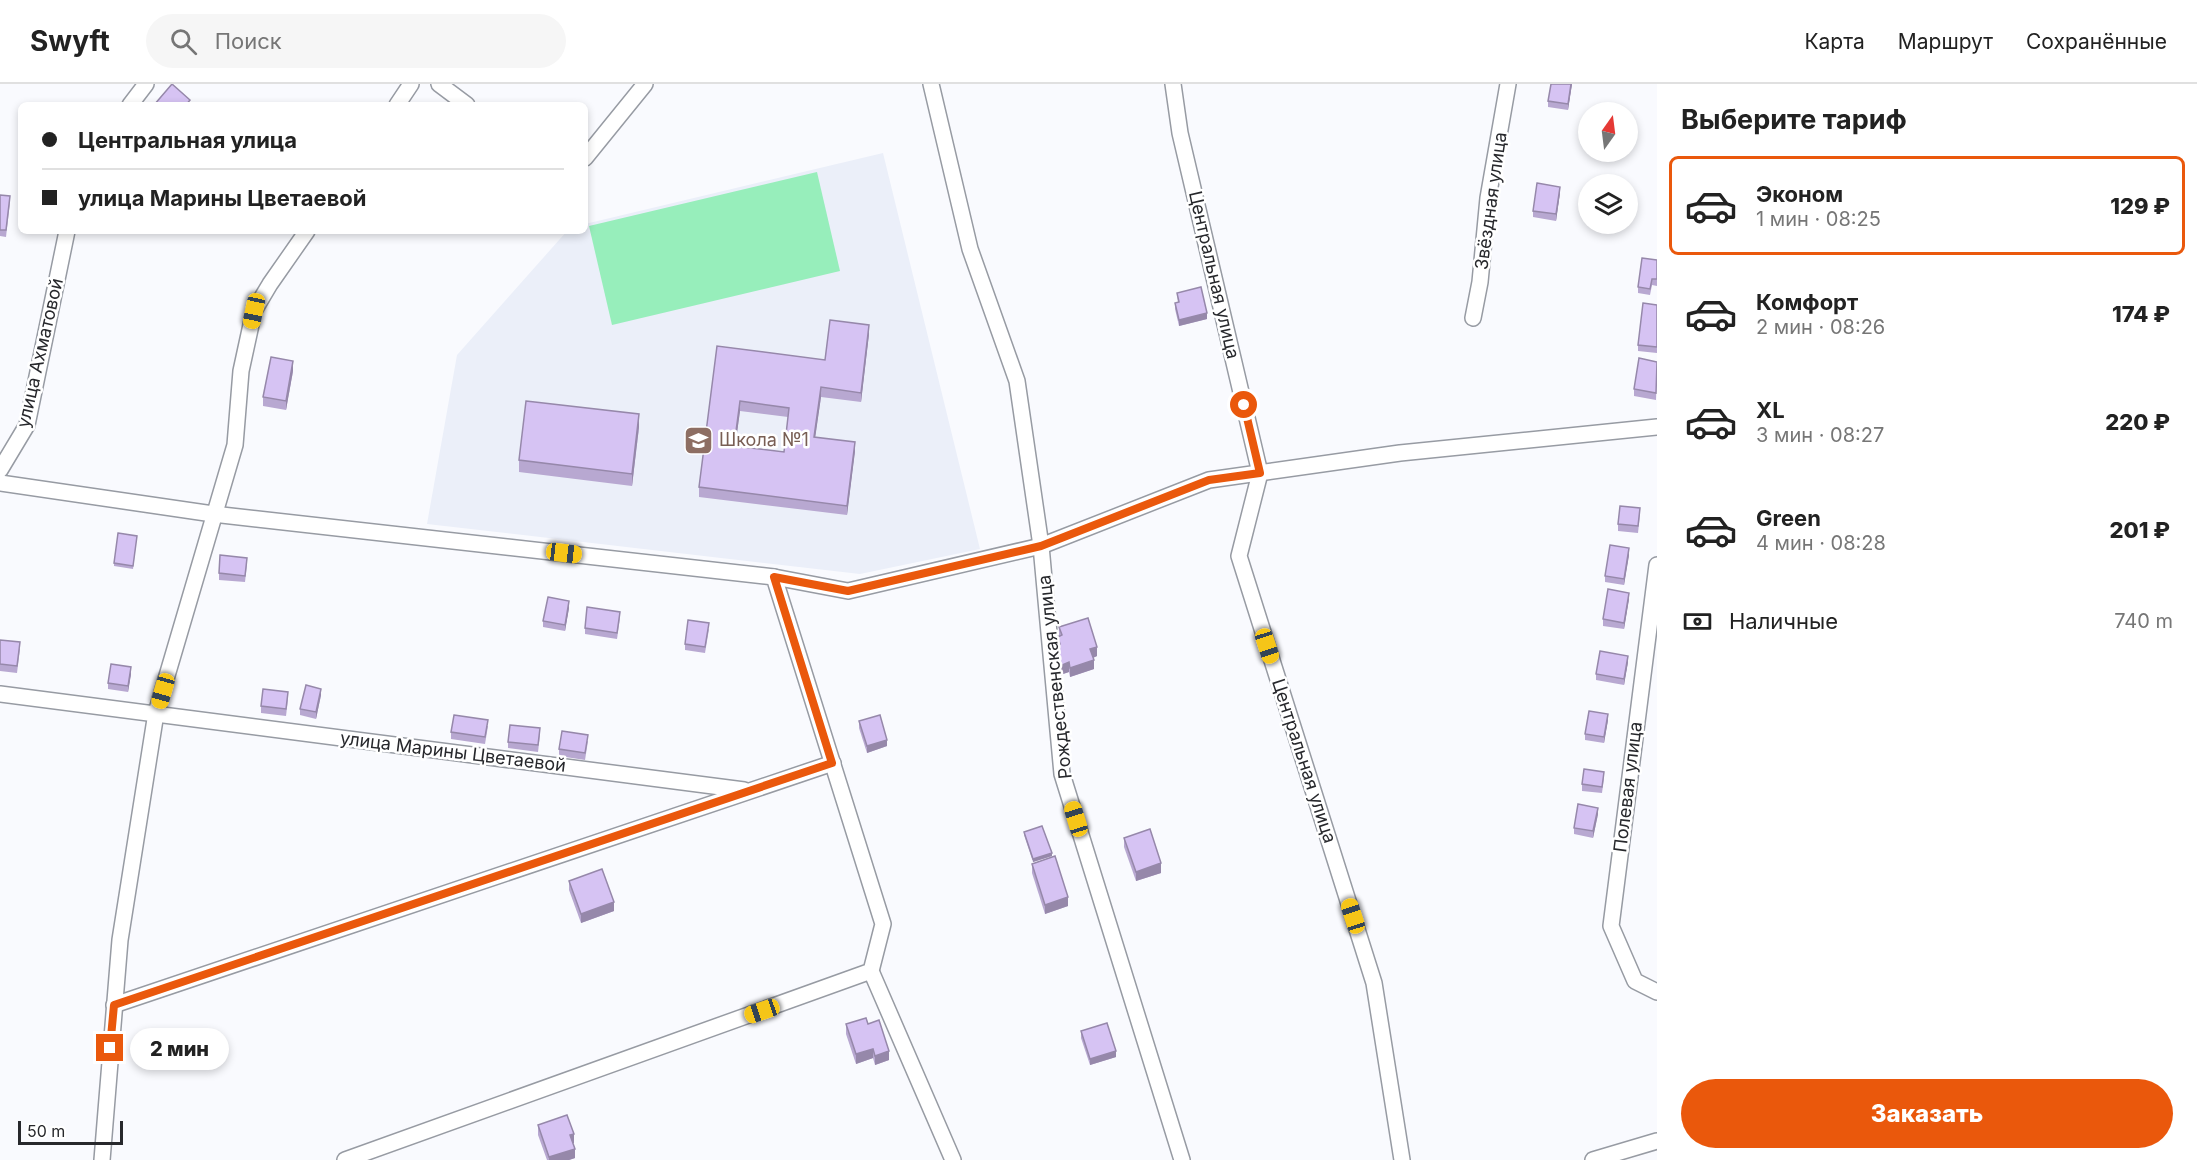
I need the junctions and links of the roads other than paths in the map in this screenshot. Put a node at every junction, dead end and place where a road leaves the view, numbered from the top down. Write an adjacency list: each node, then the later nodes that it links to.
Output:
1 (146, 84): 8 (street)
2 (411, 84): 9 (street)
3 (440, 84): 10 (street)
4 (645, 84): 11 (street)
5 (931, 84): 20 (street, Рождественская улица)
6 (1173, 84): 17 (street, Центральная улица)
7 (1508, 84): 14 (street, Звёздная улица)
8 (132, 102)
9 (398, 102)
10 (463, 102)
11 (588, 154)
12 (66, 234): 16 (street, улица Ахматовой)
13 (305, 234): 19 (street)
14 (1473, 318)
15 (1657, 427): 17 (street)
16 (0, 470)
17 (1260, 473): 20 (street); 35 (street, Центральная улица)
18 (0, 483): 19 (street)
19 (213, 514): 22 (street); 24 (street)
20 (1041, 546): 22 (street); 34 (street, Рождественская улица)
21 (1657, 565): 28 (street, Полевая улица)
22 (774, 577): 25 (street)
23 (0, 694): 24 (street, улица Марины Цветаевой)
24 (156, 713): 26 (street, улица Марины Цветаевой); 29 (street)
25 (832, 763): 26 (street, улица Марины Цветаевой); 27 (street)
26 (750, 791): 29 (street, улица Марины Цветаевой)
27 (871, 971): 32 (street); 33 (street)
28 (1657, 992)
29 (114, 1005): 31 (street)
30 (1657, 1141): 36 (street)
31 (102, 1160)
32 (345, 1160)
33 (953, 1160)
34 (1182, 1160)
35 (1402, 1160)
36 (1593, 1160)

